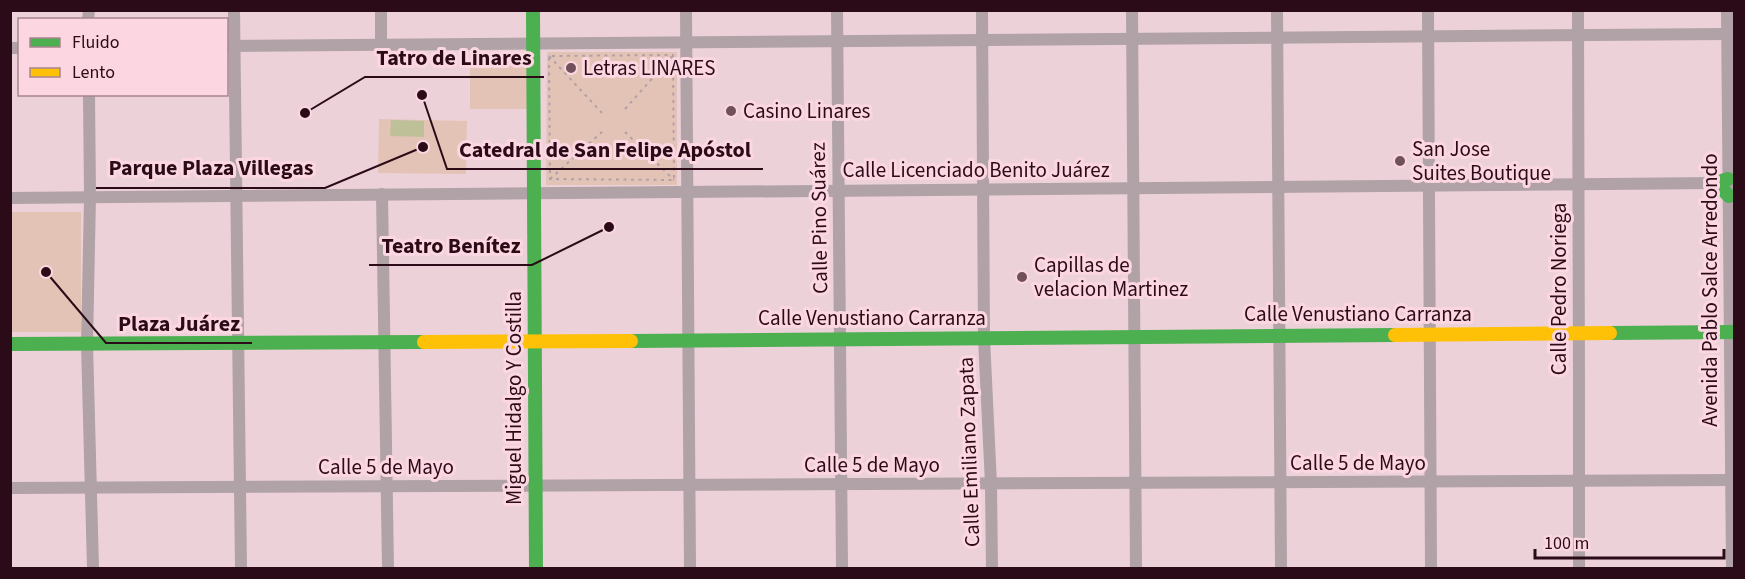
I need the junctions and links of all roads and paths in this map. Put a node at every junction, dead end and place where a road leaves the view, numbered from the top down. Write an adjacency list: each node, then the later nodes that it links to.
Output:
1 (234, 10): 22 (street)
2 (381, 10): 20 (street)
3 (533, 10): 21 (street, Miguel Hidalgo Y Costilla)
4 (686, 10): 19 (street)
5 (837, 10): 18 (street, Calle Pino Suárez)
6 (982, 10): 17 (street, Calle Emiliano Zapata)
7 (1132, 10): 16 (street)
8 (1277, 10): 15 (street)
9 (1428, 10): 14 (street)
10 (1578, 10): 13 (street, Calle Pedro Noriega)
11 (1727, 10): 12 (street, Avenida Pablo Salce Arredondo)
12 (1727, 34): 13 (street); 32 (street, Avenida Pablo Salce Arredondo)
13 (1578, 35): 14 (street); 33 (street, Calle Pedro Noriega)
14 (1428, 36): 15 (street); 34 (street)
15 (1277, 37): 16 (street); 35 (street)
16 (1132, 39): 17 (street); 36 (street)
17 (982, 40): 18 (street); 37 (street, Calle Emiliano Zapata)
18 (837, 41): 19 (street); 38 (street, Calle Pino Suárez)
19 (686, 42): 21 (street); 39 (street)
20 (381, 44): 21 (street); 22 (street)
21 (534, 44): 40 (street, Miguel Hidalgo Y Costilla)
22 (230, 46): 42 (street)
23 (673, 55): 24 (path); 26 (path); 31 (path)
24 (549, 56): 27 (path); 30 (path)
25 (89, 96): 43 (street)
26 (625, 109)
27 (602, 113)
28 (604, 130): 30 (path)
29 (625, 132): 31 (path)
30 (550, 179): 31 (path)
31 (674, 180)
32 (1726, 181): 33 (street, Calle Licenciado Benito Juárez); 44 (street)
33 (1580, 184): 34 (street, Calle Licenciado Benito Juárez); 47 (street, Calle Pedro Noriega)
34 (1429, 185): 35 (street, Calle Licenciado Benito Juárez); 48 (street)
35 (1278, 187): 36 (street, Calle Licenciado Benito Juárez); 49 (street)
36 (1133, 188): 37 (street, Calle Licenciado Benito Juárez); 50 (street)
37 (984, 189): 38 (street, Calle Licenciado Benito Juárez); 51 (street, Calle Emiliano Zapata)
38 (838, 190): 39 (street, Calle Licenciado Benito Juárez); 52 (street, Calle Pino Suárez)
39 (687, 191): 40 (street, Calle Licenciado Benito Juárez); 53 (street)
40 (535, 193): 41 (street, Calle Licenciado Benito Juárez); 54 (street, Miguel Hidalgo Y Costilla)
41 (382, 194): 42 (street, Calle Licenciado Benito Juárez); 55 (street)
42 (236, 195): 43 (street, Calle Licenciado Benito Juárez); 58 (street)
43 (90, 197): 45 (street, Calle Licenciado Benito Juárez); 57 (street)
44 (1732, 197): 46 (street, Avenida Pablo Salce Arredondo)
45 (10, 198)
46 (1732, 332): 47 (street, Calle Venustiano Carranza); 59 (street, Avenida Pablo Salce Arredondo)
47 (1578, 333): 48 (street, Calle Venustiano Carranza); 60 (street, Calle Pedro Noriega)
48 (1430, 334): 49 (street, Calle Venustiano Carranza); 62 (street)
49 (1279, 336): 50 (street, Calle Venustiano Carranza); 61 (street)
50 (1134, 337): 51 (street, Calle Venustiano Carranza); 63 (street)
51 (984, 338): 52 (street, Calle Venustiano Carranza); 65 (street, Calle Emiliano Zapata)
52 (840, 339): 53 (street, Calle Venustiano Carranza); 64 (street, Calle Pino Suárez)
53 (688, 340): 54 (street, Calle Venustiano Carranza); 66 (street)
54 (534, 342): 55 (street, Calle Venustiano Carranza); 69 (street, Miguel Hidalgo Y Costilla)
55 (384, 343): 58 (street, Calle Venustiano Carranza); 67 (street)
56 (10, 344): 57 (street, Calle Venustiano Carranza)
57 (87, 344): 58 (street, Calle Venustiano Carranza); 71 (street)
58 (238, 344): 68 (street)
59 (1733, 480): 60 (street, Calle 5 de Mayo); 83 (street, Avenida Pablo Salce Arredondo)
60 (1579, 481): 62 (street, Calle 5 de Mayo); 82 (street, Calle Pedro Noriega)
61 (1280, 482): 62 (street, Calle 5 de Mayo); 63 (street, Calle 5 de Mayo); 80 (street)
62 (1431, 482): 81 (street)
63 (1135, 483): 65 (street, Calle 5 de Mayo); 79 (street)
64 (841, 484): 65 (street, Calle 5 de Mayo); 66 (street, Calle 5 de Mayo); 77 (street, Calle Pino Suárez)
65 (991, 484): 78 (street, Calle Emiliano Zapata)
66 (689, 485): 69 (street, Calle 5 de Mayo); 76 (street)
67 (386, 486): 68 (street, Calle 5 de Mayo); 69 (street, Calle 5 de Mayo); 74 (street)
68 (240, 487): 71 (street, Calle 5 de Mayo); 73 (street)
69 (535, 487): 75 (street, Miguel Hidalgo Y Costilla)
70 (10, 488): 71 (street, Calle 5 de Mayo)
71 (90, 488): 72 (street)
72 (93, 568)
73 (241, 568)
74 (388, 568)
75 (536, 568)
76 (690, 568)
77 (842, 568)
78 (992, 568)
79 (1136, 568)
80 (1281, 568)
81 (1431, 568)
82 (1579, 568)
83 (1732, 568)

